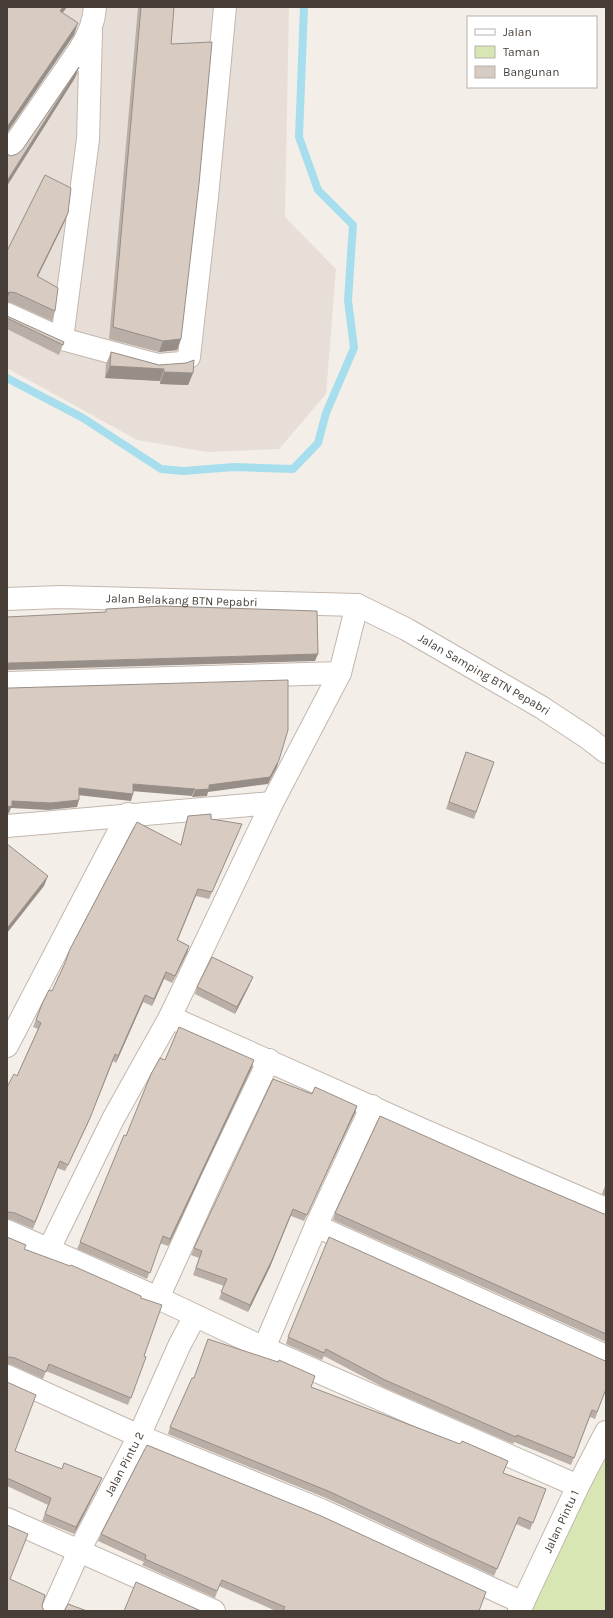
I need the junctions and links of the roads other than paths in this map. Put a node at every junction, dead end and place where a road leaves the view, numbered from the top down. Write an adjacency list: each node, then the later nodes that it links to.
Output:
1 (95, 7): 3 (street)
2 (225, 7): 6 (street)
3 (91, 31): 4 (street); 6 (street)
4 (7, 155)
5 (7, 314): 6 (street)
6 (62, 339)
7 (7, 599): 8 (street, Jalan Belakang BTN Pepabri)
8 (357, 605): 9 (street); 11 (street, Jalan Samping BTN Pepabri)
9 (340, 673): 10 (street); 12 (street)
10 (7, 683)
11 (606, 752)
12 (272, 803): 13 (street); 15 (street)
13 (128, 814): 14 (street); 16 (street)
14 (7, 826)
15 (170, 1017): 17 (street); 22 (street)
16 (7, 1046)
17 (269, 1060): 18 (street); 23 (street)
18 (372, 1106): 19 (street); 20 (street)
19 (606, 1209)
20 (316, 1226): 25 (street); 26 (street)
21 (7, 1231): 22 (street)
22 (49, 1249): 23 (street)
23 (158, 1298): 24 (street)
24 (196, 1316): 25 (street); 29 (street, Jalan Pintu 2)
25 (264, 1348): 30 (street)
26 (606, 1356)
27 (7, 1376): 29 (street)
28 (606, 1432): 30 (street, Jalan Pintu 1)
29 (139, 1436): 32 (street, Jalan Pintu 2); 33 (street)
30 (578, 1486): 33 (street, Jalan Pintu 1)
31 (7, 1519): 32 (street)
32 (79, 1551): 34 (street, Jalan Pintu 2); 35 (street)
33 (521, 1607)
34 (52, 1611)
35 (214, 1611)

